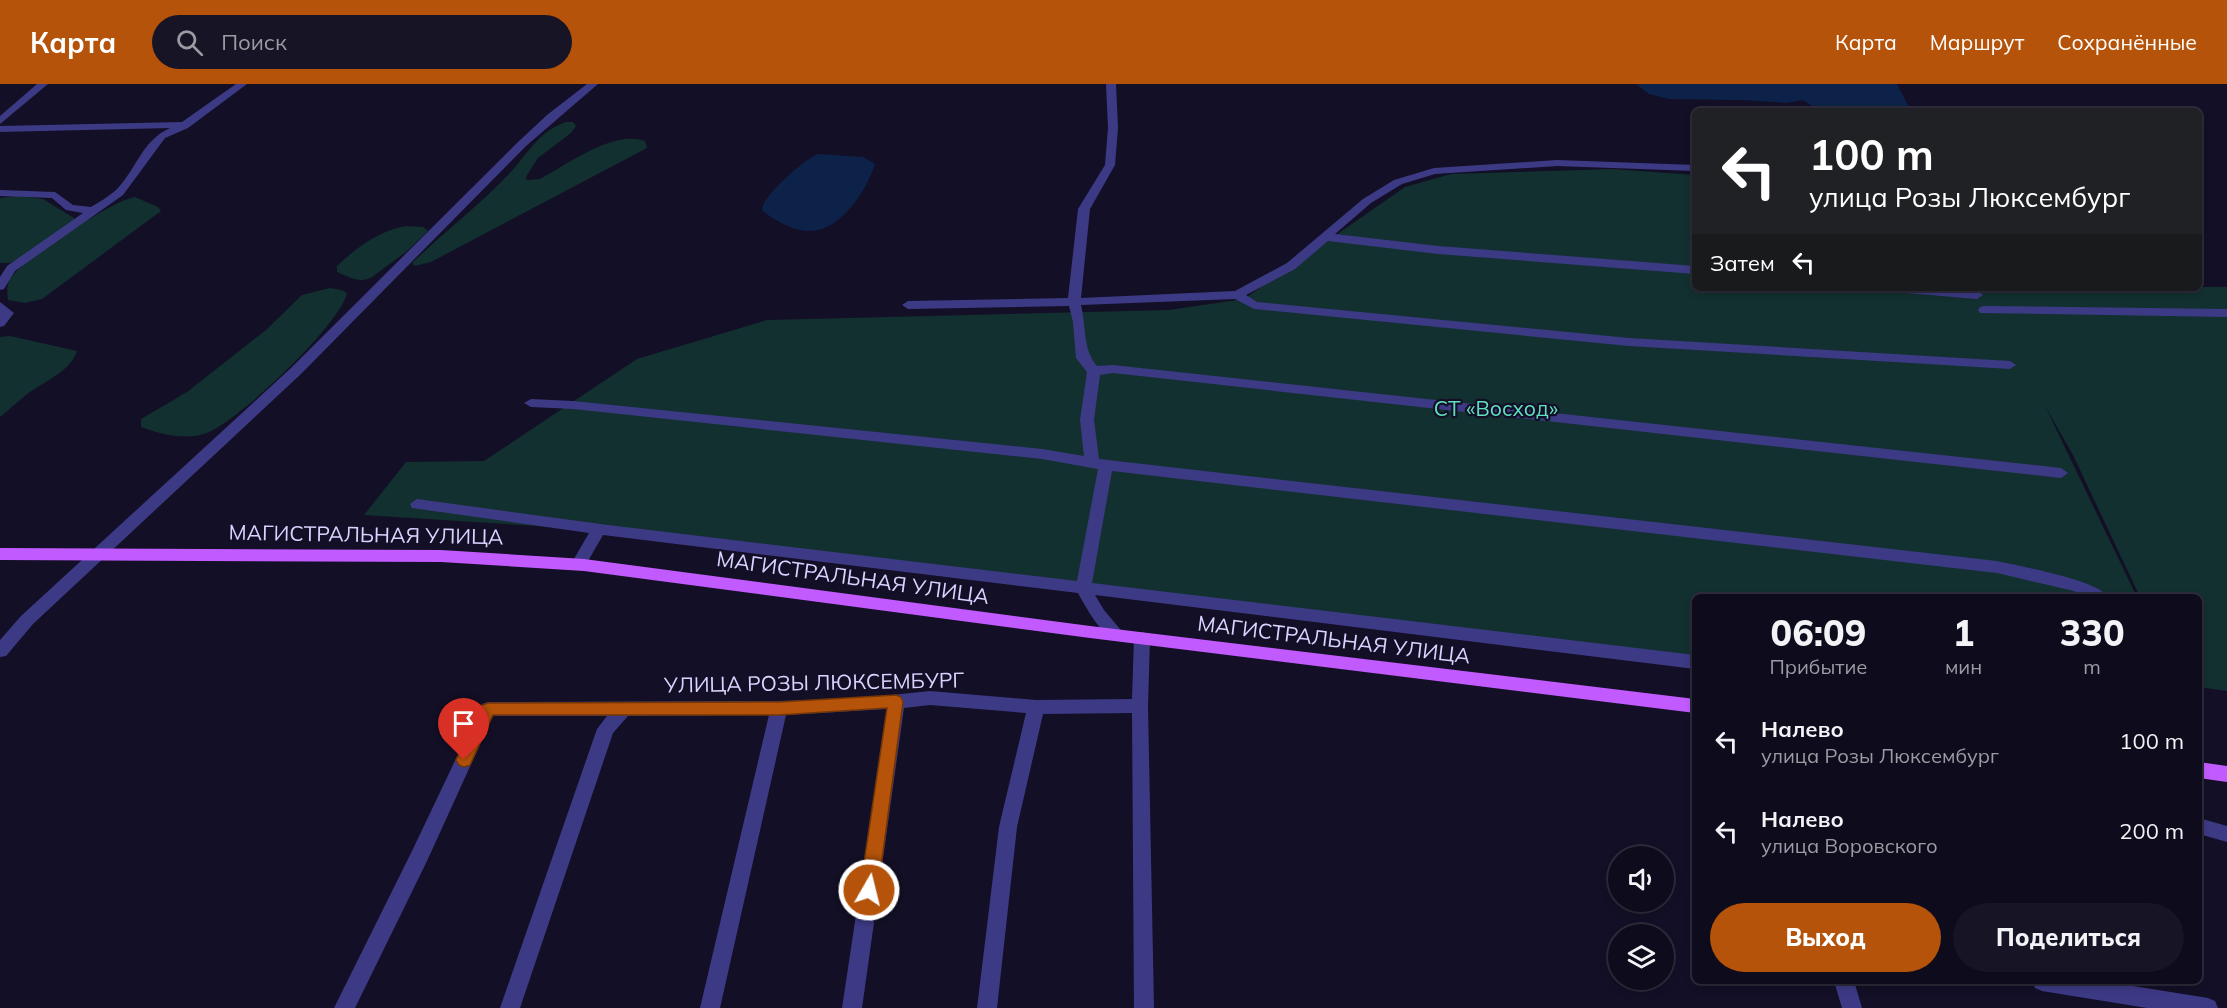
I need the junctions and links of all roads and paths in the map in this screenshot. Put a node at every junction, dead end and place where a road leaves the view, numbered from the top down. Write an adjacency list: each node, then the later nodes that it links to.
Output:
1 (43, 84): 5 (street)
2 (242, 84): 6 (street)
3 (593, 84): 31 (street)
4 (1111, 84): 17 (street)
5 (0, 121)
6 (184, 126): 7 (street); 10 (street)
7 (0, 129)
8 (1692, 168): 11 (street)
9 (0, 193): 10 (street)
10 (94, 211): 13 (street)
11 (1327, 237): 12 (street); 15 (street)
12 (1692, 270)
13 (0, 286)
14 (1930, 291): 16 (street)
15 (1237, 295): 17 (street); 23 (street)
16 (1977, 295)
17 (1074, 303): 18 (street); 24 (street)
18 (908, 305)
19 (0, 306): 22 (street)
20 (1984, 310): 21 (street)
21 (2227, 313)
22 (0, 323)
23 (2010, 365)
24 (1094, 371): 26 (street); 27 (street)
25 (531, 403): 26 (street)
26 (1099, 464): 33 (street); 34 (street)
27 (2061, 474)
28 (417, 504): 29 (street)
29 (599, 529): 32 (street); 33 (street)
30 (0, 554): 31 (main road, МАГИСТРАЛЬНАЯ УЛИЦА)
31 (97, 555): 32 (main road, МАГИСТРАЛЬНАЯ УЛИЦА); 37 (street)
32 (579, 564): 35 (main road, МАГИСТРАЛЬНАЯ УЛИЦА)
33 (1083, 588): 35 (street); 38 (street)
34 (2094, 594)
35 (1117, 635): 36 (main road, МАГИСТРАЛЬНАЯ УЛИЦА)
36 (1142, 638): 41 (street); 42 (main road, МАГИСТРАЛЬНАЯ УЛИЦА)
37 (0, 651)
38 (1692, 662)
39 (896, 702): 40 (street, УЛИЦА РОЗЫ ЛЮКСЕМБУРГ); 44 (street, УЛИЦА РОЗЫ ЛЮКСЕМБУРГ); 54 (street)
40 (1036, 706): 41 (street, УЛИЦА РОЗЫ ЛЮКСЕМБУРГ); 55 (street)
41 (1140, 706): 56 (street)
42 (1692, 706)
43 (625, 707): 44 (street, УЛИЦА РОЗЫ ЛЮКСЕМБУРГ); 51 (street, УЛИЦА РОЗЫ ЛЮКСЕМБУРГ); 52 (street)
44 (779, 708): 53 (street)
45 (2202, 770): 46 (main road)
46 (2227, 774)
47 (2202, 827): 48 (street)
48 (2227, 834)
49 (1845, 984): 57 (street)
50 (2060, 984): 58 (street)
51 (344, 1008)
52 (510, 1008)
53 (710, 1008)
54 (852, 1008)
55 (987, 1008)
56 (1144, 1008)
57 (1852, 1008)
58 (2208, 1008)

